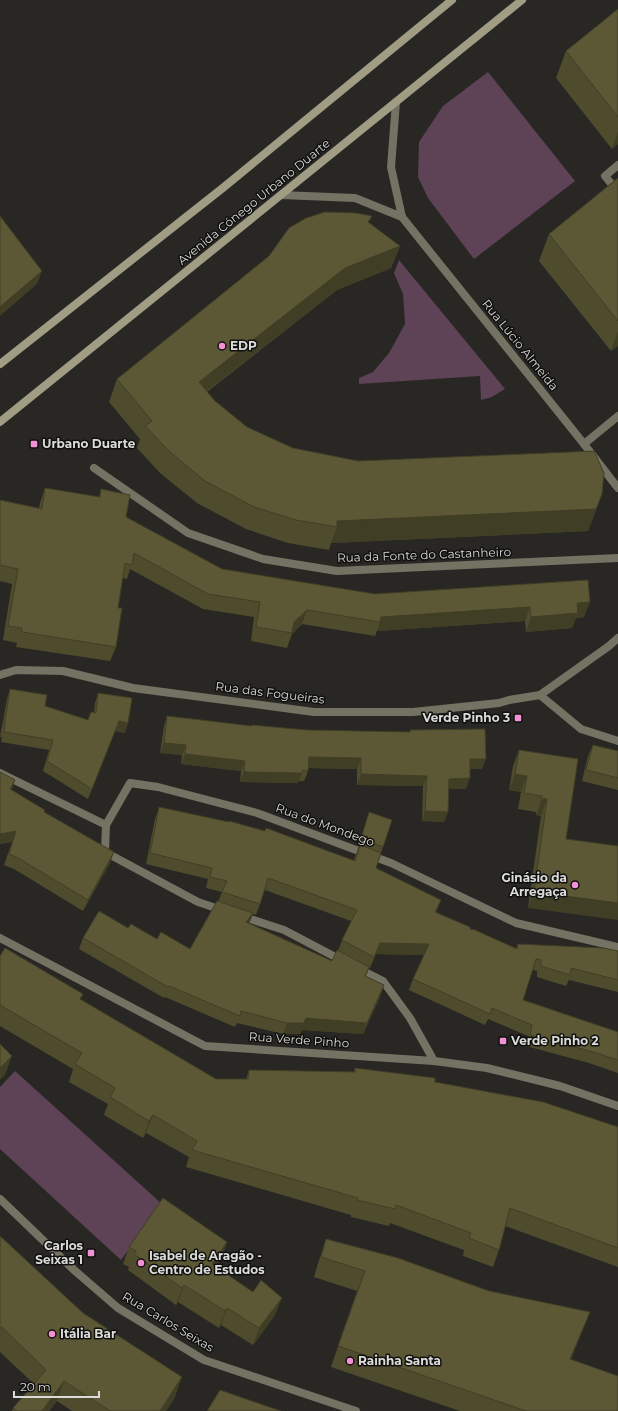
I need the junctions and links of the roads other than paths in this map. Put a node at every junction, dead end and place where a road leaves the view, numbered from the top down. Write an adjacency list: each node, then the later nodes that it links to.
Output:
1 (452, 0): 8 (main road)
2 (522, 0): 3 (main road, Avenida Cónego Urbano Duarte)
3 (396, 102): 6 (main road, Avenida Cónego Urbano Duarte); 7 (street, Rua Lúcio Almeida)
4 (618, 165): 5 (street)
5 (618, 192)
6 (281, 195): 7 (street, Rua Lúcio Almeida); 10 (main road, Avenida Cónego Urbano Duarte)
7 (402, 217): 11 (street, Rua Lúcio Almeida)
8 (0, 364)
9 (618, 416): 11 (street)
10 (0, 422)
11 (584, 444): 13 (street, Rua Lúcio Almeida)
12 (94, 468): 14 (street, Rua da Fonte do Castanheiro)
13 (618, 488)
14 (618, 558)
15 (618, 638): 17 (street)
16 (0, 675): 17 (street, Rua das Fogueiras)
17 (540, 695): 18 (street)
18 (618, 740)
19 (0, 773): 20 (street)
20 (106, 825): 22 (street, Rua do Mondego); 23 (street)
21 (0, 938): 23 (street, Rua Verde Pinho)
22 (618, 947)
23 (434, 1061): 24 (street, Rua Verde Pinho)
24 (618, 1106)
25 (0, 1199): 26 (street, Rua Carlos Seixas)
26 (356, 1411)

